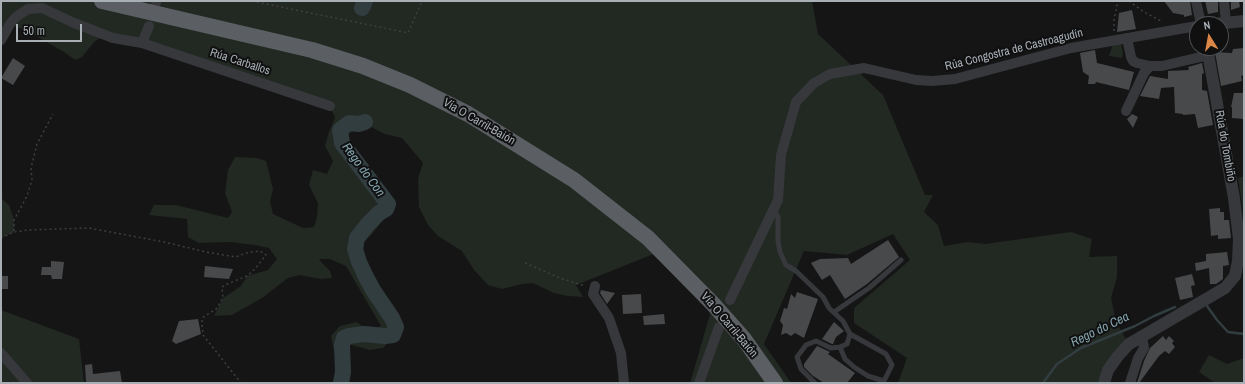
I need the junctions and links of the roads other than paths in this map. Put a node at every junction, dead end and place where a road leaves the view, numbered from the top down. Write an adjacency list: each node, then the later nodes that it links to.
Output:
1 (102, 1): 32 (highway, Vía O Carril-Baión)
2 (1196, 1): 4 (street)
3 (1224, 1): 5 (street)
4 (1200, 16)
5 (1221, 16)
6 (1244, 21): 7 (street)
7 (1229, 22)
8 (149, 26): 12 (street)
9 (1189, 27): 10 (street, Rúa Congostra de Castroagudín)
10 (1128, 38): 15 (street); 18 (street, Rúa Congostra de Castroagudín)
11 (1, 40): 12 (street, Rúa Carballos)
12 (142, 43): 16 (street, Rúa Carballos)
13 (1194, 56): 15 (street)
14 (1209, 56): 25 (street, Rúa do Tombiño)
15 (1150, 66): 17 (street)
16 (330, 106)
17 (1126, 111)
18 (774, 209): 21 (street, Rúa Congostra de Castroagudín); 22 (lane)
19 (901, 260): 22 (lane)
20 (594, 290): 30 (street)
21 (730, 300)
22 (834, 312): 24 (lane)
23 (719, 327): 31 (street)
24 (850, 334): 26 (lane); 28 (lane)
25 (1141, 336): 34 (street, Rúa do Tombiño); 35 (street)
26 (840, 347): 28 (lane); 33 (lane)
27 (1, 353): 29 (street)
28 (882, 382)
29 (28, 383)
30 (624, 383)
31 (699, 383)
32 (774, 383)
33 (815, 383)
34 (1104, 383)
35 (1130, 383)

